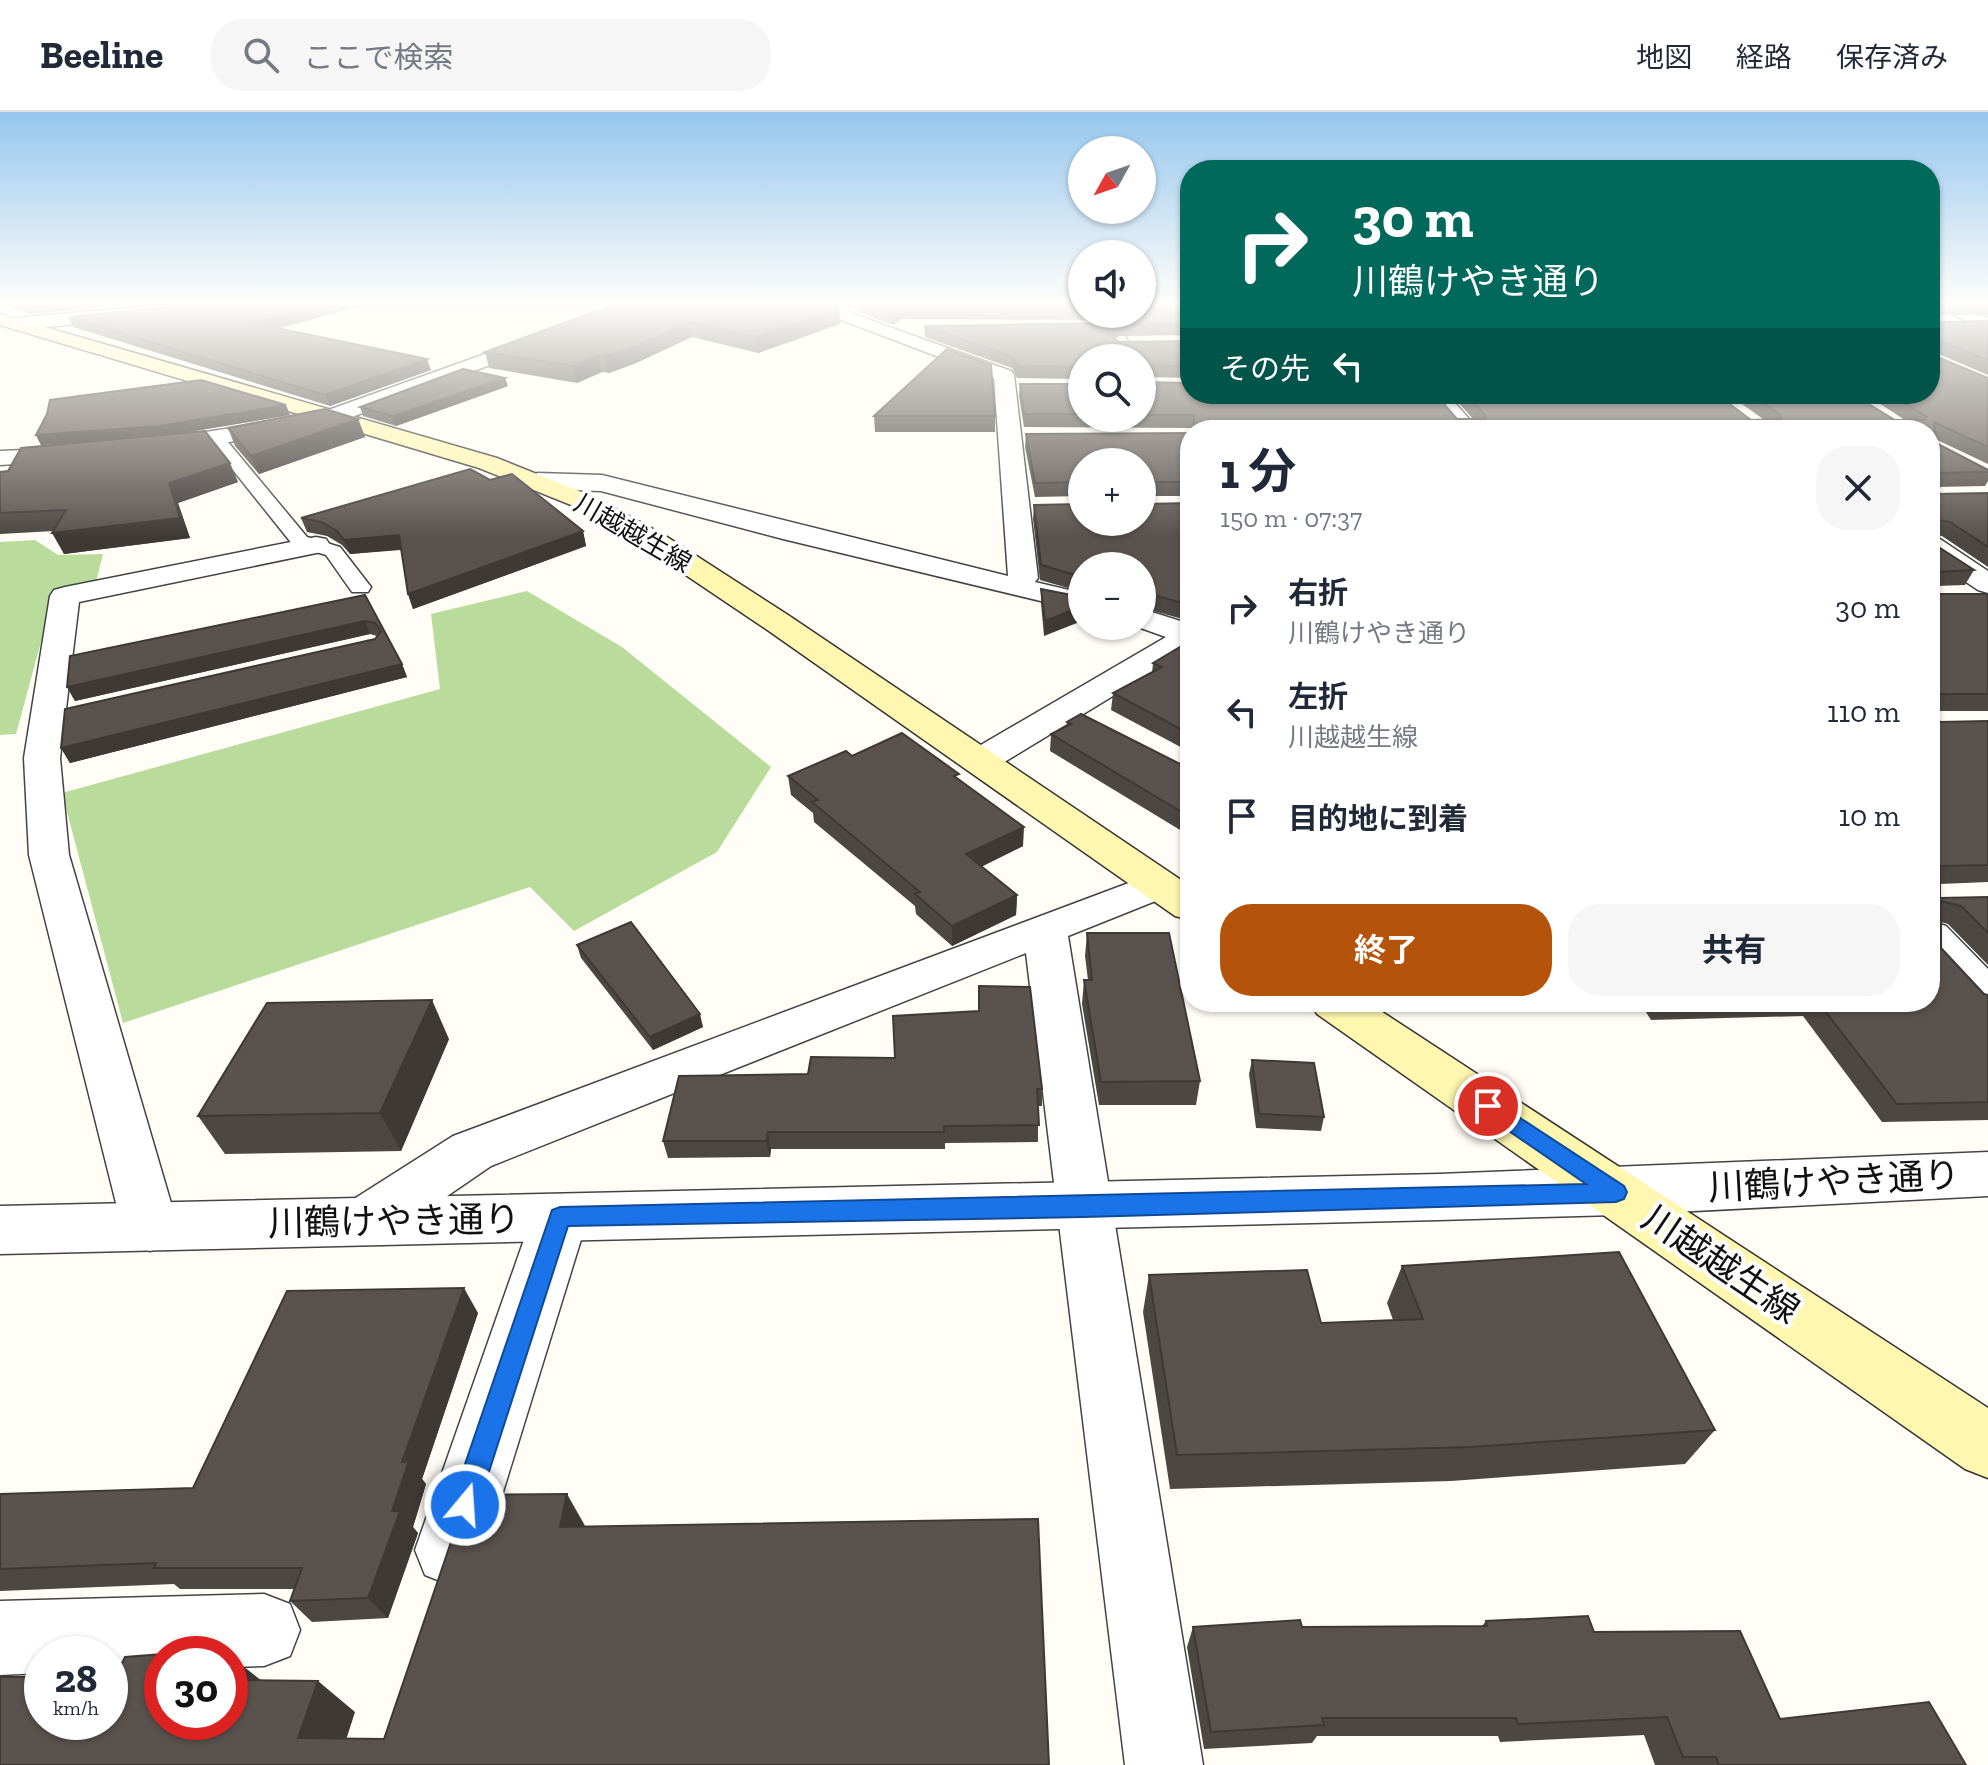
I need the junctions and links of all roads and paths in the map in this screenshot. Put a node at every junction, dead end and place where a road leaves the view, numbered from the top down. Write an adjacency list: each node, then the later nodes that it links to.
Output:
1 (209, 382): 5 (main road, 川越越生線)
2 (427, 382): 5 (street)
3 (1009, 382): 7 (street)
4 (1444, 404): 6 (street)
5 (328, 418): 9 (street); 13 (main road, 川越越生線)
6 (1459, 420)
7 (1009, 437): 8 (street); 17 (street)
8 (1039, 437)
9 (217, 440): 10 (street); 14 (lane)
10 (125, 451)
11 (98, 453): 12 (street)
12 (0, 458)
13 (538, 481): 17 (street); 25 (main road, 川越越生線)
14 (316, 545): 18 (lane); 36 (street)
15 (1940, 552): 16 (street)
16 (1988, 584)
17 (1019, 585): 19 (street)
18 (360, 587)
19 (1068, 598)
20 (1156, 623): 21 (street)
21 (1180, 631)
22 (1180, 641): 23 (street)
23 (1069, 708): 24 (street); 25 (street)
24 (1109, 728)
25 (980, 761): 26 (main road, 川越越生線)
26 (1174, 896): 28 (street)
27 (1940, 919): 29 (street)
28 (1045, 929): 33 (street); 35 (street)
29 (1988, 998)
30 (1348, 1012): 32 (main road, 川越越生線)
31 (1988, 1174): 32 (street, 川鶴けやき通り)
32 (1616, 1192): 33 (street, 川鶴けやき通り); 38 (main road, 川越越生線)
33 (1084, 1207): 34 (street, 川鶴けやき通り); 42 (street)
34 (560, 1217): 35 (street, 川鶴けやき通り); 39 (street)
35 (366, 1221): 36 (street, 川鶴けやき通り)
36 (150, 1227): 37 (street, 川鶴けやき通り)
37 (0, 1230)
38 (1988, 1446)
39 (433, 1602)
40 (264, 1630): 41 (street)
41 (0, 1638)
42 (1164, 1765)

